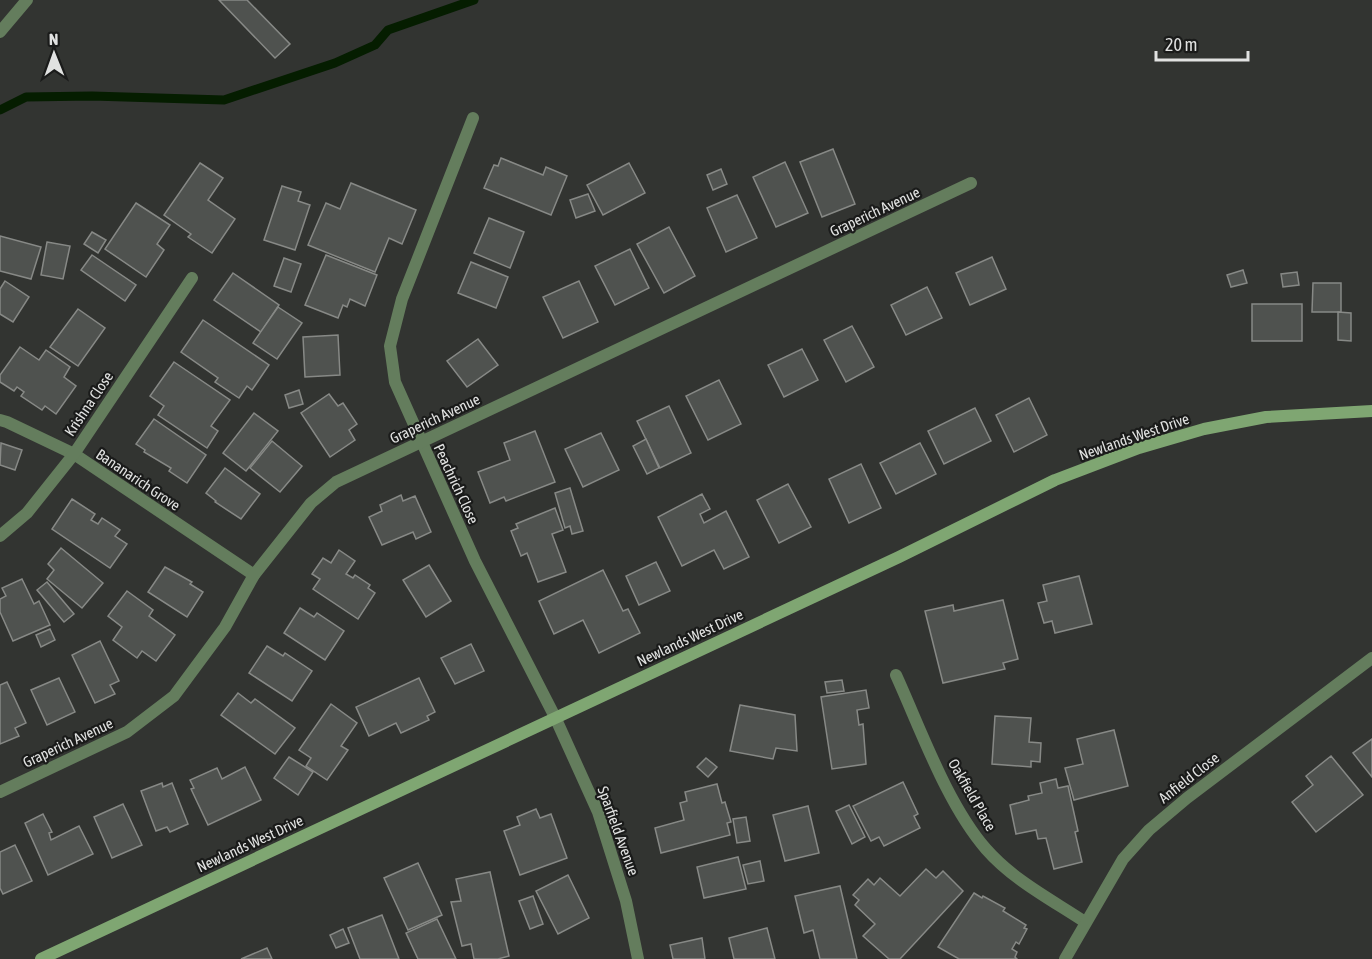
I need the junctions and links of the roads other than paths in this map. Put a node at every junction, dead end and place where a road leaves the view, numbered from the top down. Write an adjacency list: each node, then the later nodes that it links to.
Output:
1 (27, 0): 2 (street)
2 (0, 33)
3 (473, 118): 8 (street, Peachrich Close)
4 (971, 183): 8 (street, Graperich Avenue)
5 (192, 278): 9 (street, Krishna Close)
6 (1372, 411): 14 (street, Newlands West Drive)
7 (0, 420): 9 (street, Bananarich Grove)
8 (421, 442): 11 (street, Graperich Avenue); 14 (street, Peachrich Close)
9 (74, 454): 10 (street, Krishna Close); 11 (street, Bananarich Grove)
10 (0, 536)
11 (254, 575): 15 (street, Graperich Avenue)
12 (1372, 658): 16 (street, Anfield Close)
13 (896, 675): 16 (street, Oakfield Place)
14 (555, 717): 17 (street, Newlands West Drive); 18 (street, Sparfield Avenue)
15 (0, 792)
16 (1086, 922): 19 (street, Anfield Close)
17 (41, 959)
18 (638, 959)
19 (1065, 959)

